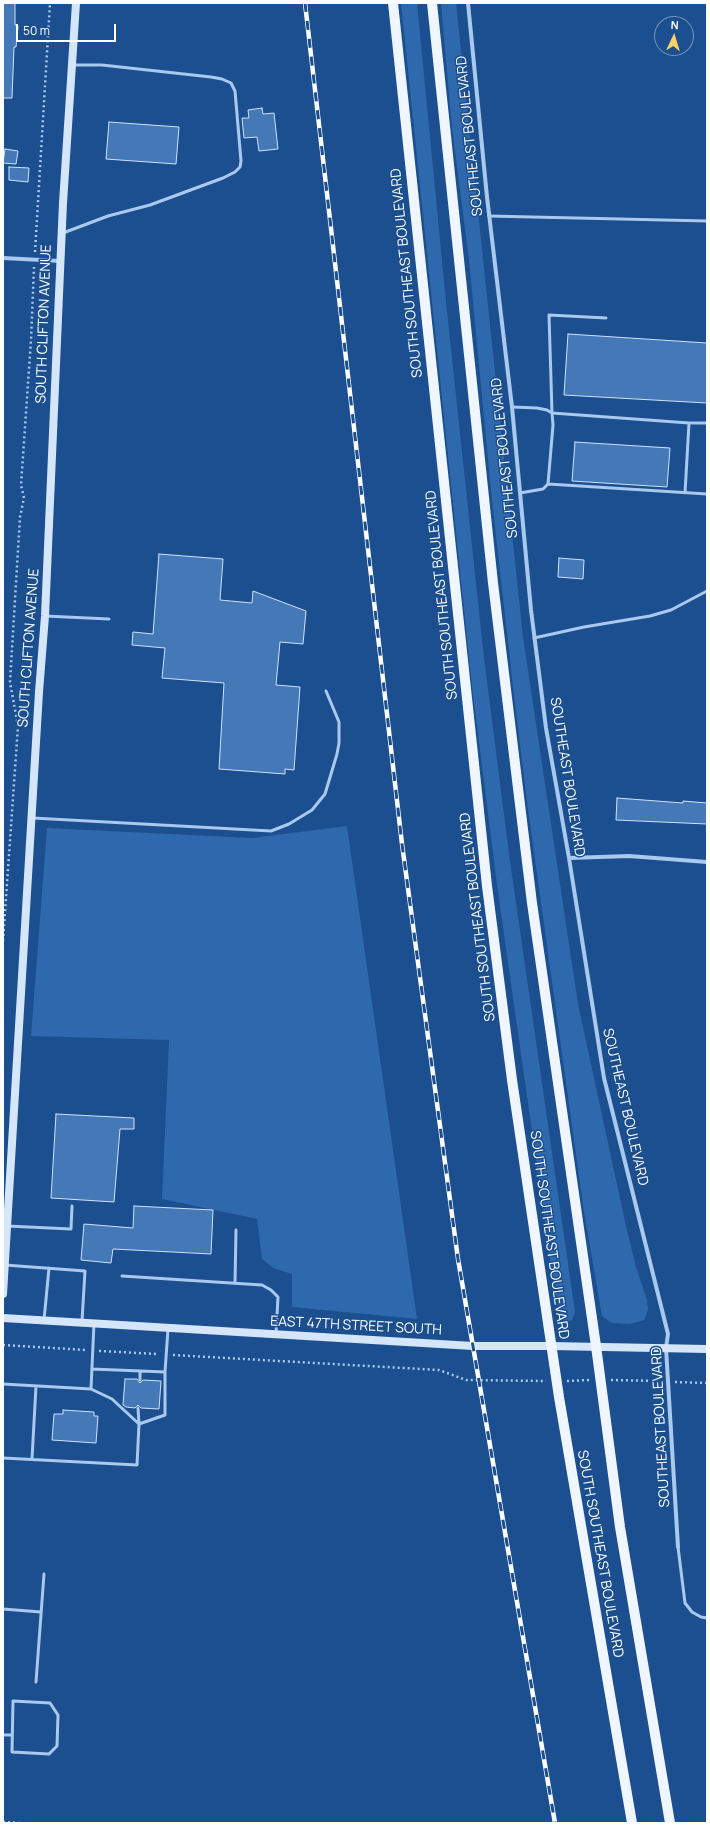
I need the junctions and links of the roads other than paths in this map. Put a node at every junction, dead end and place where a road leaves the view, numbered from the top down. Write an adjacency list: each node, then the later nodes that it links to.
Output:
1 (76, 3): 5 (street, SOUTH CLIFTON AVENUE)
2 (393, 3): 42 (main road, SOUTH SOUTHEAST BOULEVARD)
3 (432, 3): 43 (main road, SOUTH SOUTHEAST BOULEVARD)
4 (468, 3): 6 (street, SOUTHEAST BOULEVARD)
5 (72, 64): 8 (street, SOUTH CLIFTON AVENUE); 8 (lane)
6 (489, 216): 7 (lane); 12 (street, SOUTHEAST BOULEVARD)
7 (707, 221)
8 (61, 234): 10 (street, SOUTH CLIFTON AVENUE)
9 (3, 258): 10 (street)
10 (60, 261): 21 (street, SOUTH CLIFTON AVENUE)
11 (606, 318): 13 (lane)
12 (512, 407): 13 (lane); 17 (street, SOUTHEAST BOULEVARD)
13 (552, 414): 14 (lane); 16 (lane)
14 (689, 423): 15 (lane); 18 (lane)
15 (707, 423)
16 (548, 484): 17 (lane); 18 (lane)
17 (520, 493): 23 (street, SOUTHEAST BOULEVARD)
18 (685, 493): 19 (lane)
19 (707, 494)
20 (707, 591): 23 (lane)
21 (45, 616): 22 (lane); 25 (street, SOUTH CLIFTON AVENUE)
22 (109, 619)
23 (534, 638): 26 (street, SOUTHEAST BOULEVARD)
24 (326, 691): 25 (lane)
25 (31, 818): 29 (street, SOUTH CLIFTON AVENUE)
26 (569, 858): 27 (street); 44 (street, SOUTHEAST BOULEVARD)
27 (707, 862)
28 (72, 1206): 29 (lane)
29 (7, 1226): 31 (street, SOUTH CLIFTON AVENUE)
30 (236, 1230): 34 (lane)
31 (5, 1265): 32 (lane); 35 (street, SOUTH CLIFTON AVENUE)
32 (49, 1268): 37 (lane); 38 (lane)
33 (122, 1276): 34 (lane)
34 (235, 1283): 41 (lane)
35 (3, 1294)
36 (3, 1318): 37 (street, EAST 47TH STREET SOUTH)
37 (44, 1321): 38 (street, EAST 47TH STREET SOUTH)
38 (82, 1323): 39 (street, EAST 47TH STREET SOUTH)
39 (94, 1323): 40 (street, EAST 47TH STREET SOUTH); 46 (lane)
40 (168, 1328): 41 (street, EAST 47TH STREET SOUTH); 48 (lane)
41 (276, 1334): 42 (street, EAST 47TH STREET SOUTH)
42 (551, 1346): 43 (street, EAST 47TH STREET SOUTH); 65 (main road, SOUTH SOUTHEAST BOULEVARD)
43 (596, 1346): 44 (street, EAST 47TH STREET SOUTH); 66 (main road, SOUTH SOUTHEAST BOULEVARD)
44 (666, 1348): 45 (street, EAST 47TH STREET SOUTH); 57 (street, SOUTHEAST BOULEVARD)
45 (707, 1349)
46 (92, 1369): 47 (lane); 52 (lane)
47 (140, 1371): 48 (lane); 49 (lane)
48 (165, 1372): 54 (lane)
49 (140, 1380)
50 (3, 1384): 51 (lane)
51 (36, 1386): 52 (lane); 56 (lane)
52 (92, 1389): 54 (lane)
53 (138, 1408): 54 (lane)
54 (139, 1424): 56 (lane)
55 (3, 1458): 56 (lane)
56 (32, 1459)
57 (678, 1547): 61 (lane)
58 (44, 1574): 60 (lane)
59 (3, 1609): 60 (lane)
60 (41, 1612): 62 (lane)
61 (707, 1618)
62 (36, 1682)
63 (3, 1734): 64 (lane)
64 (12, 1735): 64 (lane)
65 (632, 1823)
66 (670, 1823)

